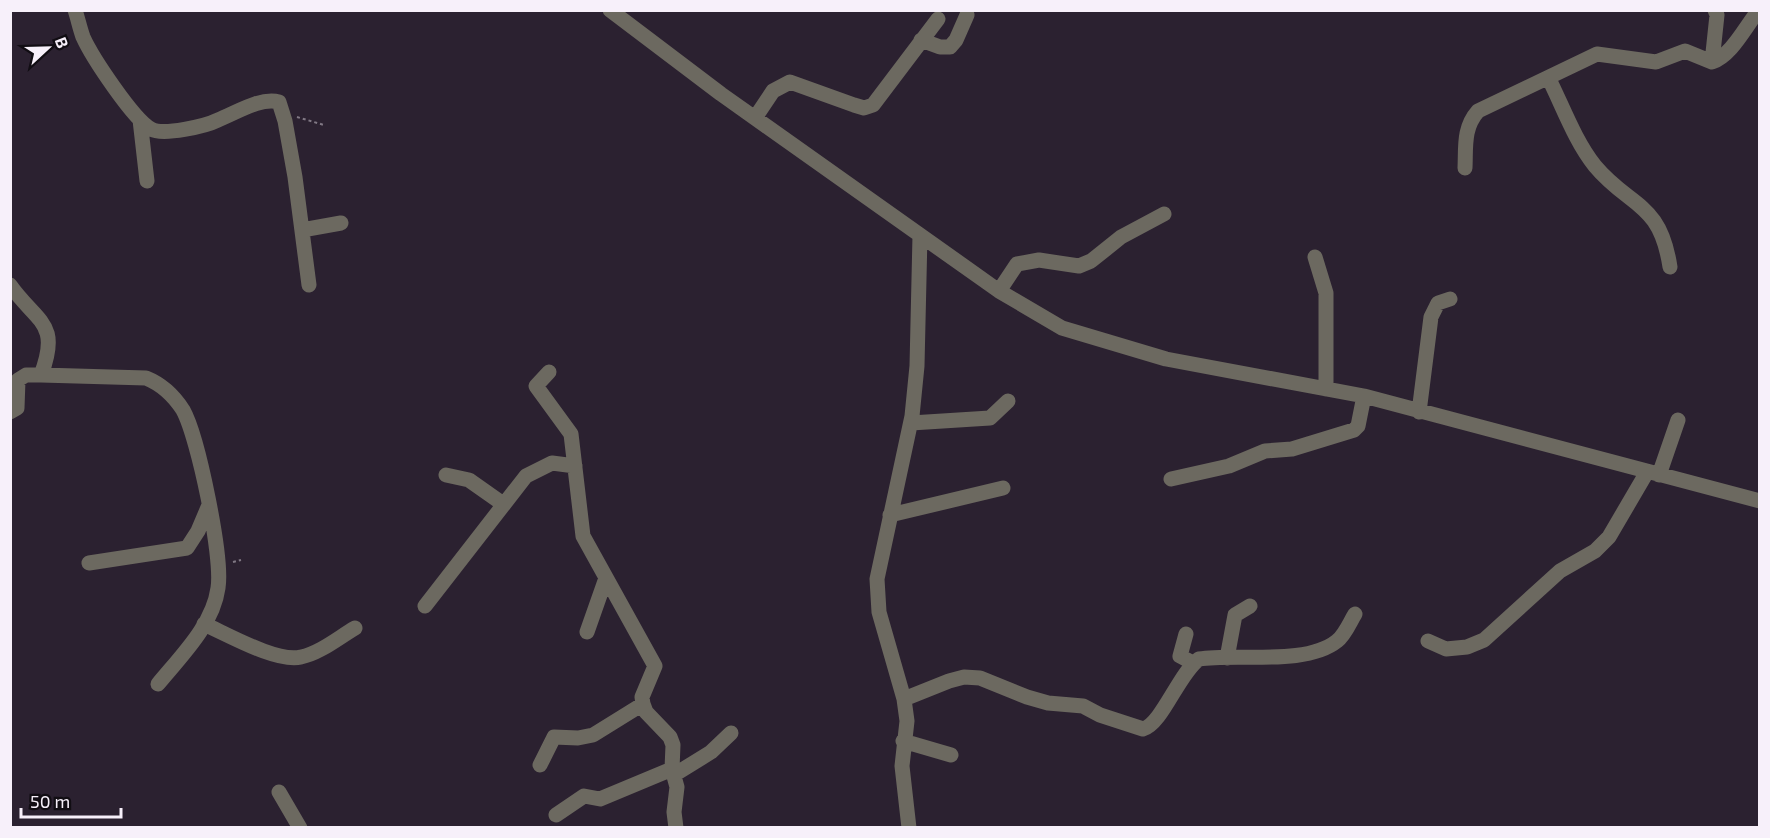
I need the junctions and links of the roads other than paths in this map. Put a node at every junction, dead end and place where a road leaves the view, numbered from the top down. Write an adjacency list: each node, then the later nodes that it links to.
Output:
1 (75, 10): 11 (street)
2 (610, 10): 10 (street)
3 (1715, 10): 8 (street)
4 (1759, 10): 8 (street)
5 (967, 15): 7 (street)
6 (938, 19): 7 (street)
7 (921, 40): 10 (street)
8 (1712, 62): 9 (street)
9 (1549, 79): 12 (street); 19 (street)
10 (756, 118): 17 (street)
11 (140, 120): 13 (street); 16 (street)
12 (1465, 168)
13 (147, 181)
14 (1164, 214): 22 (street)
15 (341, 223): 16 (street)
16 (302, 230): 21 (street)
17 (920, 235): 22 (street); 32 (street)
18 (1315, 257): 26 (street)
19 (1670, 267)
20 (10, 285): 25 (street)
21 (309, 285)
22 (999, 291): 26 (street)
23 (1450, 299): 30 (street)
24 (549, 372): 33 (street)
25 (41, 375): 29 (street); 40 (street)
26 (1326, 389): 27 (street)
27 (1364, 396): 30 (street); 36 (street)
28 (1008, 401): 32 (street)
29 (10, 412)
30 (1419, 412): 34 (street)
31 (1678, 420): 34 (street)
32 (911, 423): 41 (street)
33 (575, 466): 39 (street); 43 (street)
34 (1653, 474): 38 (street); 51 (street)
35 (446, 475): 39 (street)
36 (1171, 479)
37 (1003, 488): 41 (street)
38 (1760, 501)
39 (503, 504): 44 (street)
40 (209, 505): 42 (street); 47 (street)
41 (890, 515): 55 (street)
42 (88, 563)
43 (606, 578): 49 (street); 56 (street)
44 (425, 606)
45 (1250, 606): 52 (street)
46 (1355, 614): 52 (street)
47 (204, 624): 48 (street); 54 (street)
48 (355, 628)
49 (587, 632)
50 (1186, 634): 53 (street)
51 (1428, 641)
52 (1227, 658): 53 (street)
53 (1193, 663): 55 (street)
54 (158, 684)
55 (904, 699): 58 (street)
56 (643, 704): 60 (street); 61 (street)
57 (731, 733): 61 (street)
58 (903, 741): 59 (street); 66 (street)
59 (951, 755)
60 (540, 765)
61 (673, 772): 63 (street); 65 (street)
62 (279, 792): 64 (street)
63 (556, 815)
64 (300, 828)
65 (676, 828)
66 (909, 828)

